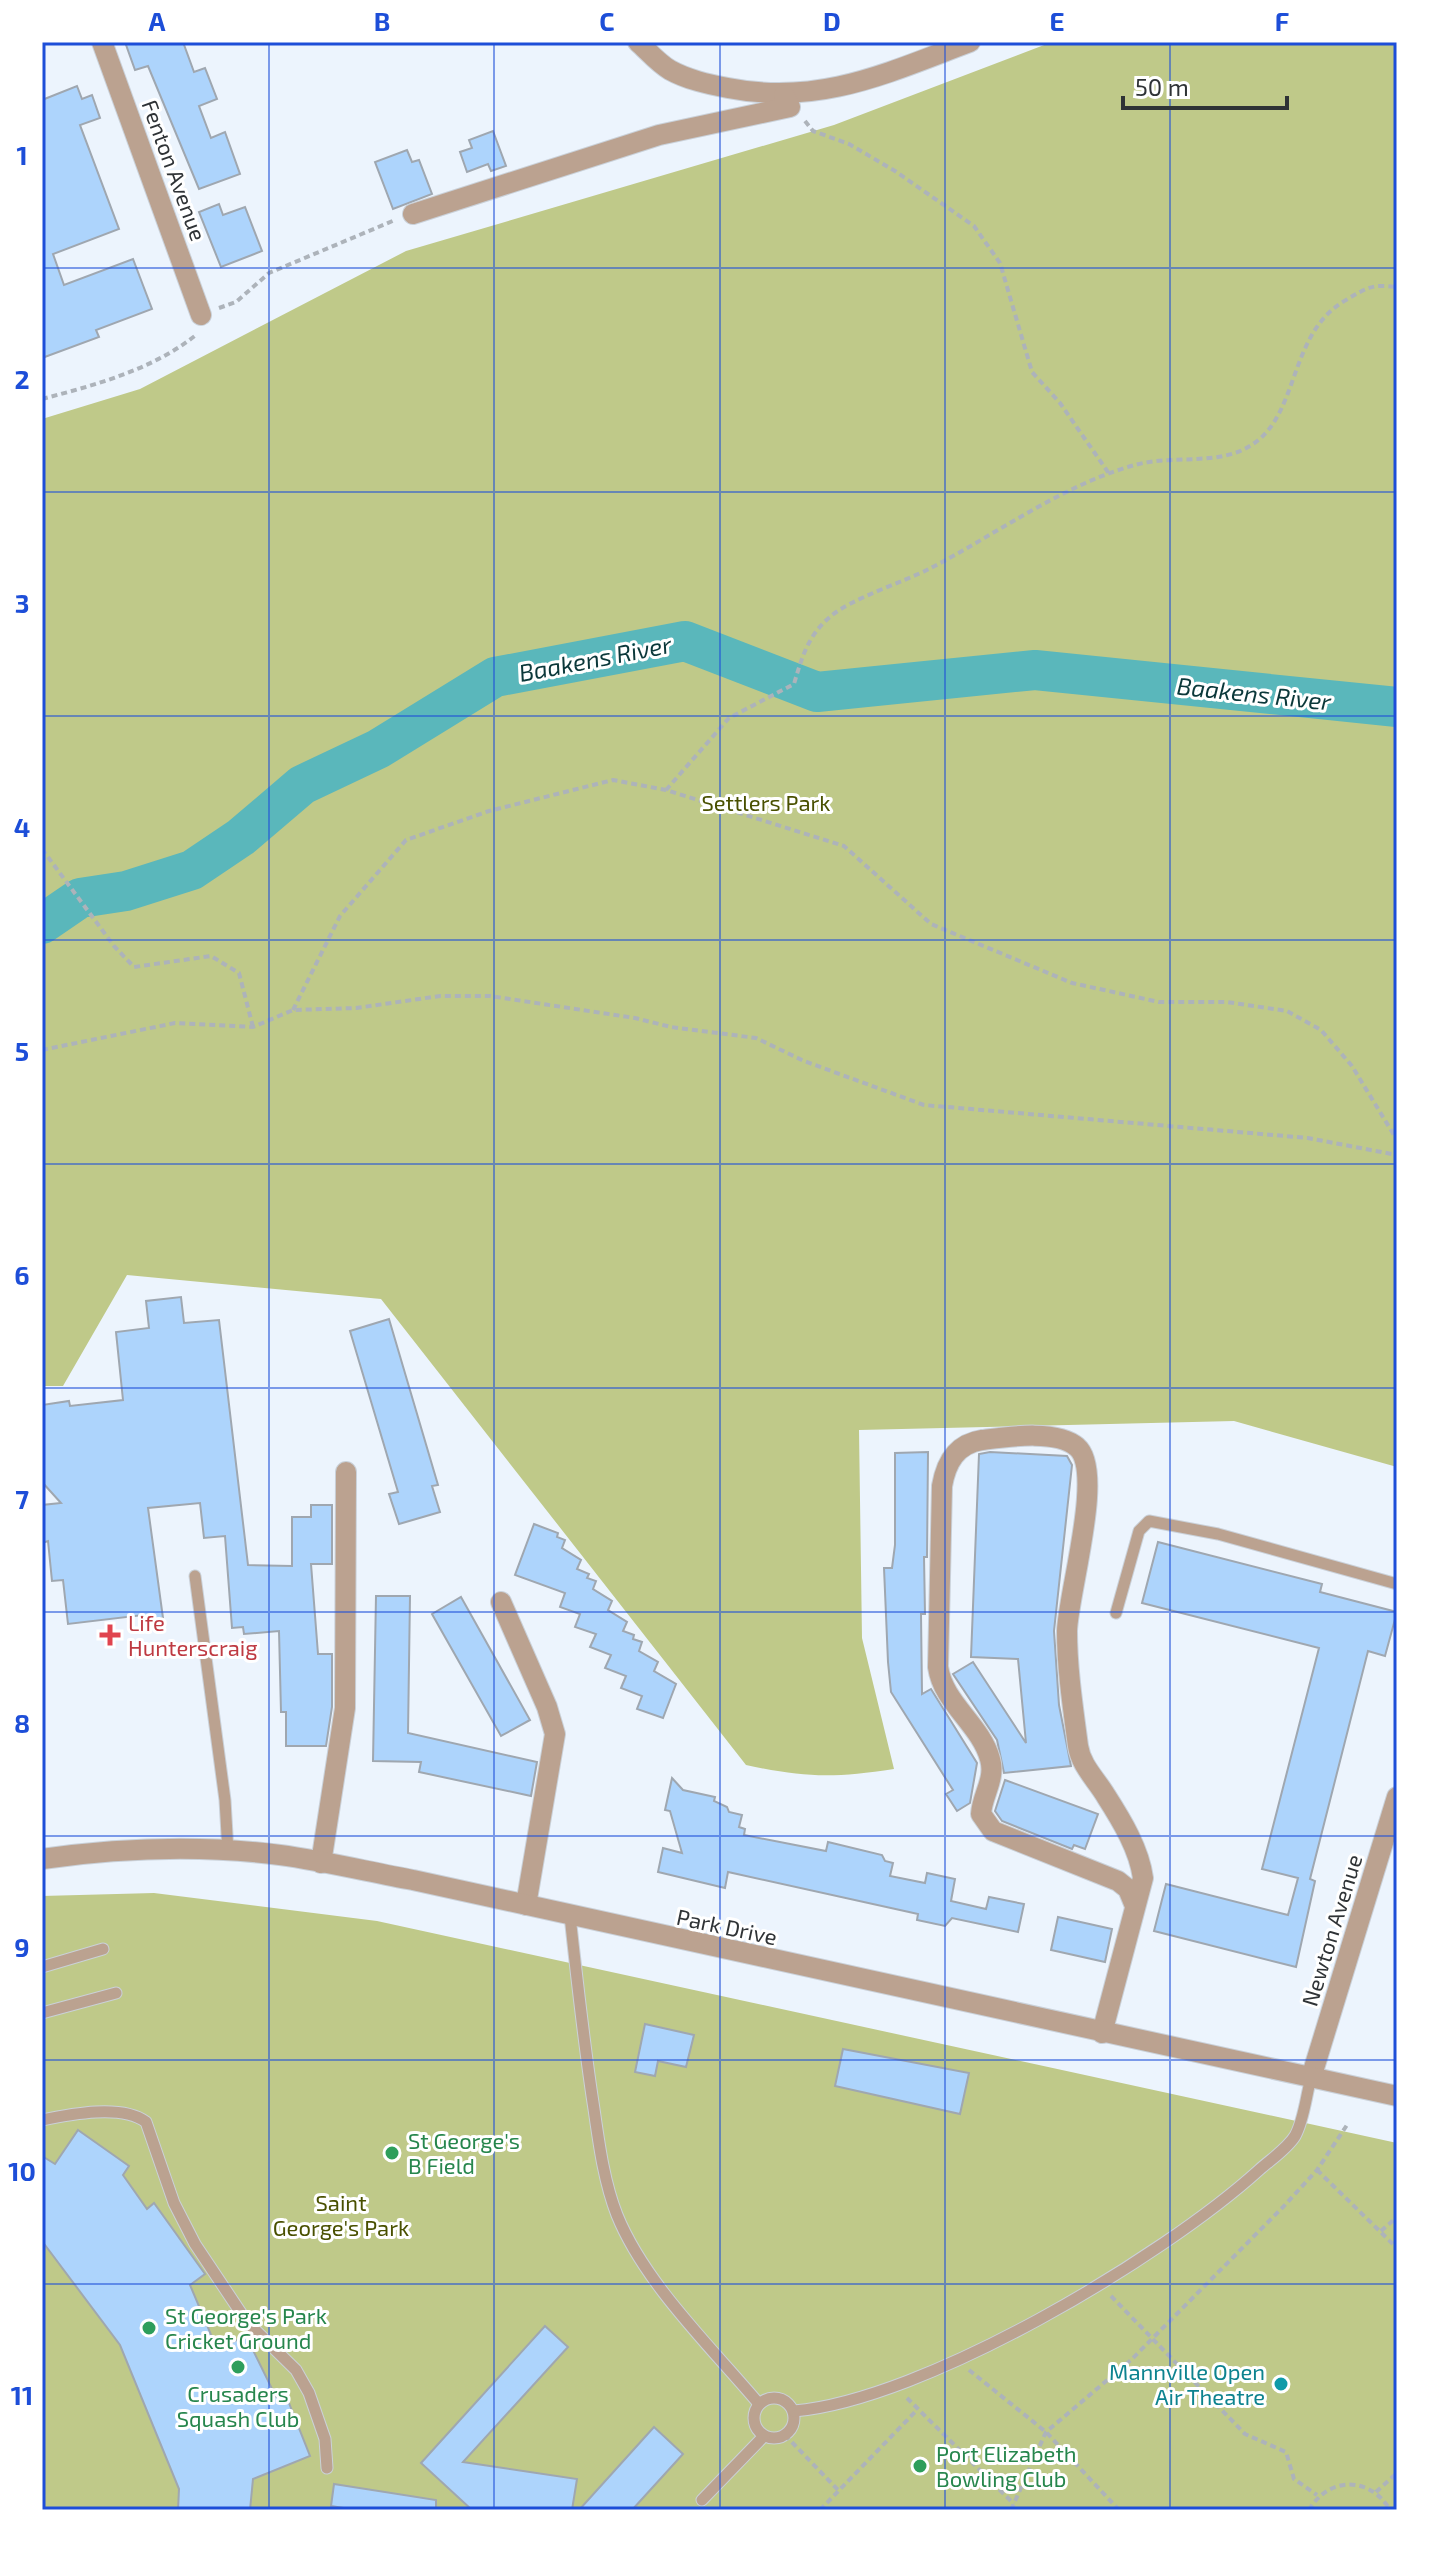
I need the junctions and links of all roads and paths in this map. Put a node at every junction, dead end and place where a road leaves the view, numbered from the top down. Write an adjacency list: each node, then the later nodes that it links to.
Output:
1 (102, 42): 7 (street, Fenton Avenue)
2 (638, 42): 4 (street)
3 (970, 42): 4 (street)
4 (784, 95): 5 (street); 9 (path)
5 (413, 214): 7 (path)
6 (1397, 287): 9 (path)
7 (201, 315): 8 (path)
8 (42, 399)
9 (1110, 475): 10 (path)
10 (666, 790): 12 (path); 15 (path)
11 (42, 849): 13 (path)
12 (293, 1010): 13 (path); 16 (path)
13 (253, 1027): 14 (path)
14 (42, 1050)
15 (1397, 1140)
16 (1397, 1155)
17 (346, 1472): 25 (street)
18 (195, 1576): 23 (lane)
19 (1397, 1584): 21 (lane)
20 (501, 1602): 26 (street)
21 (1116, 1613)
22 (1397, 1797): 34 (street, Newton Avenue)
23 (228, 1852): 24 (street, Park Drive); 25 (street, Park Drive)
24 (42, 1859)
25 (321, 1863): 26 (street, Park Drive)
26 (526, 1905): 28 (street, Park Drive)
27 (1135, 1906): 27 (street); 33 (street)
28 (570, 1916): 33 (street, Park Drive); 46 (lane)
29 (103, 1949): 30 (lane)
30 (42, 1967)
31 (116, 1993): 32 (lane)
32 (42, 2013)
33 (1102, 2033): 34 (street, Park Drive)
34 (1311, 2078): 35 (street, Park Drive); 42 (lane)
35 (1397, 2096)
36 (42, 2120): 52 (lane)
37 (1347, 2125): 38 (path)
38 (1317, 2170): 40 (path); 43 (path)
39 (1397, 2217): 40 (path)
40 (1380, 2232): 41 (path)
41 (1397, 2248)
42 (1096, 2284): 43 (path); 44 (lane)
43 (1152, 2338): 49 (path); 56 (path)
44 (958, 2361): 45 (lane); 49 (path)
45 (896, 2383): 47 (lane); 48 (path)
46 (759, 2404): 47 (lane); 51 (lane)
47 (794, 2411): 50 (lane)
48 (916, 2411): 54 (path); 58 (path)
49 (1046, 2432): 58 (path); 61 (path)
50 (785, 2435): 51 (lane); 54 (path)
51 (764, 2436): 57 (lane)
52 (327, 2468)
53 (1397, 2473): 55 (path)
54 (839, 2491): 59 (path)
55 (1376, 2492): 56 (path); 63 (path)
56 (1317, 2495): 62 (path)
57 (702, 2500)
58 (1014, 2504): 60 (path)
59 (820, 2510)
60 (1011, 2510)
61 (1119, 2510)
62 (1309, 2510)
63 (1390, 2510)

